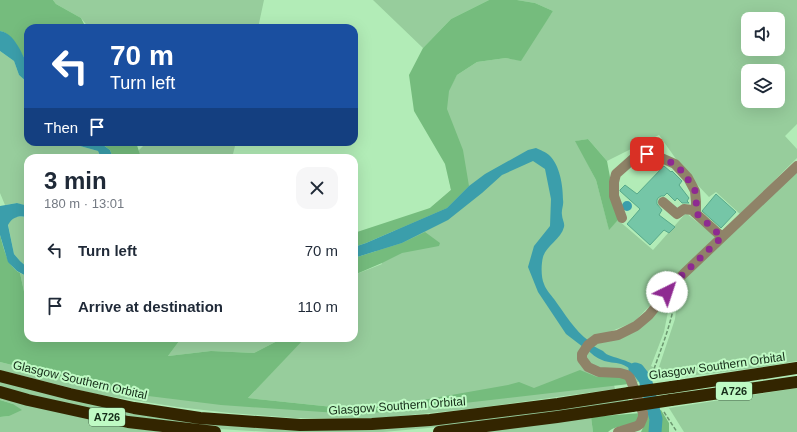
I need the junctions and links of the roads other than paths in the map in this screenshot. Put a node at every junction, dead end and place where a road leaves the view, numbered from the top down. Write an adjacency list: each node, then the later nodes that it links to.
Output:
1 (797, 166): 5 (street)
2 (663, 202): 3 (street)
3 (696, 213): 4 (street); 5 (street)
4 (622, 218)
5 (722, 237): 12 (street)
6 (797, 368): 7 (highway, Glasgow Southern Orbital / A726, bridge)
7 (0, 376)
8 (797, 382): 11 (highway, A726, bridge)
9 (0, 392): 10 (highway, A726)
10 (215, 432)
11 (439, 432)
12 (618, 432)

